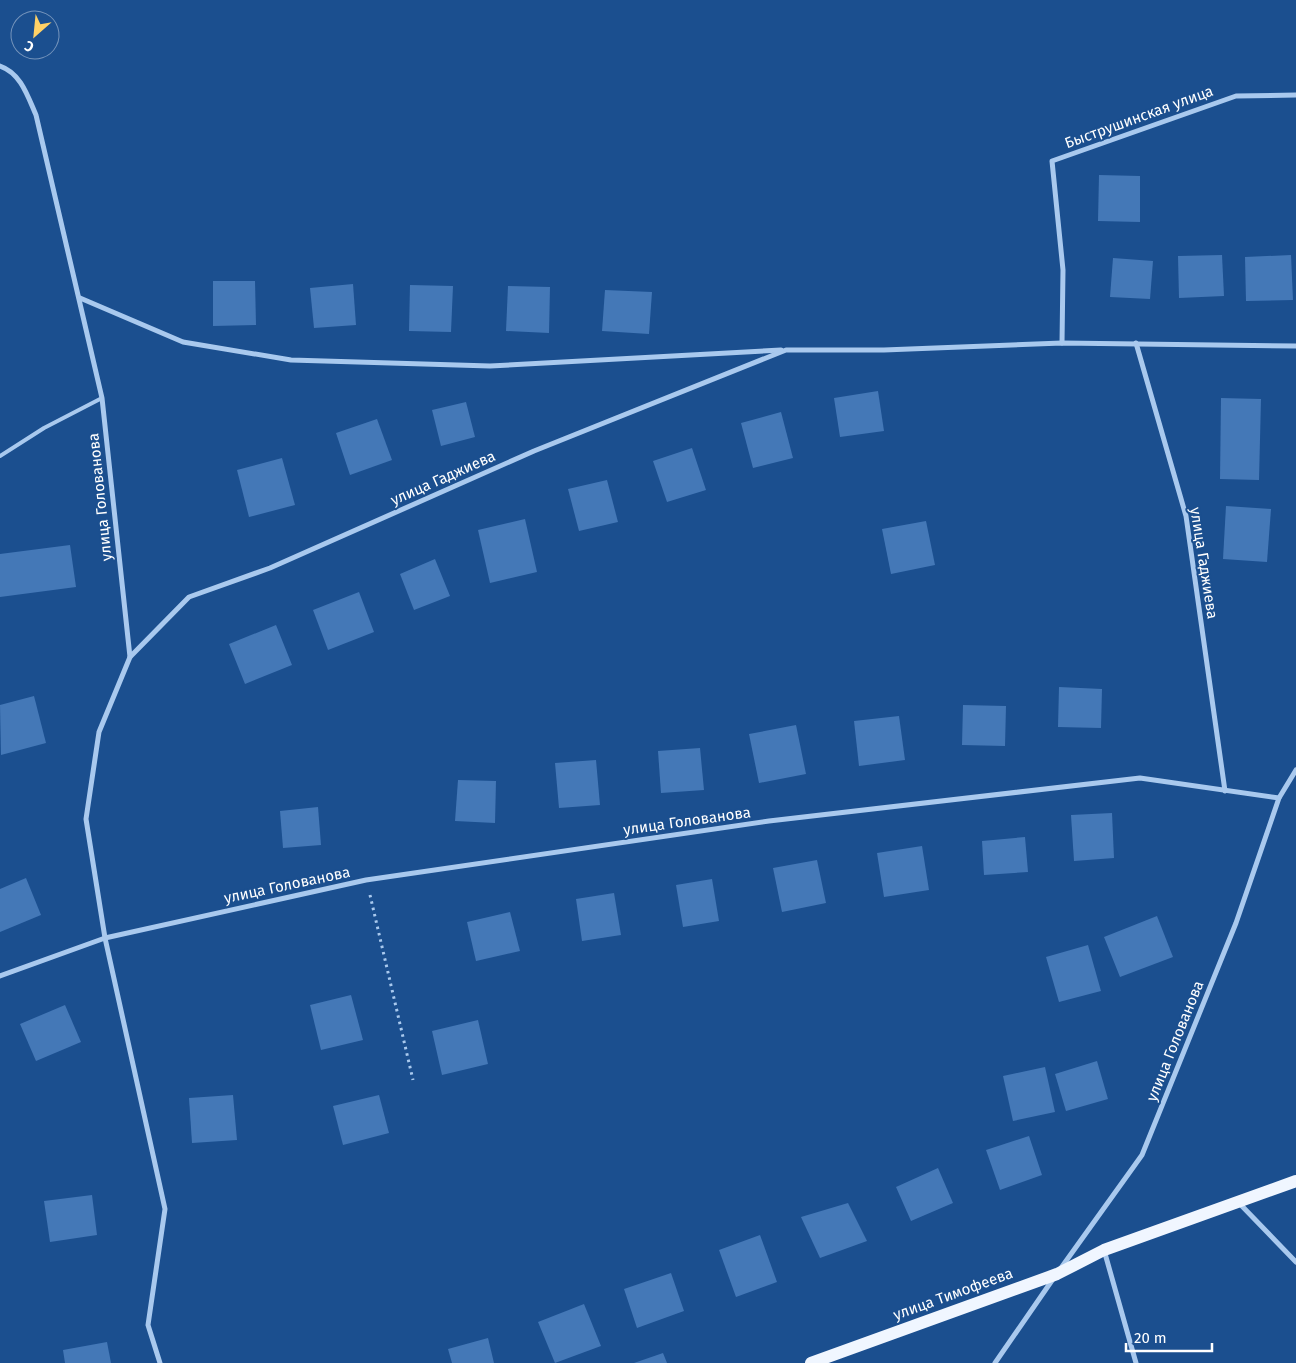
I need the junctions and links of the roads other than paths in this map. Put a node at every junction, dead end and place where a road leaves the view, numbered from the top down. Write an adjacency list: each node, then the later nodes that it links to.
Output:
1 (0, 66): 3 (street, улица Голованова)
2 (1296, 95): 4 (street, Быструшинская улица)
3 (80, 298): 7 (street, улица Гаджиева); 8 (street, улица Голованова)
4 (1062, 343): 5 (street, улица Гаджиева); 7 (street, улица Гаджиева)
5 (1136, 343): 6 (street, улица Гаджиева); 12 (street, улица Гаджиева)
6 (1296, 346)
7 (786, 350): 10 (street, улица Гаджиева)
8 (102, 398): 9 (lane); 10 (street, улица Голованова)
9 (0, 456)
10 (130, 657): 14 (street, улица Голованова)
11 (1296, 770): 13 (street, улица Голованова)
12 (1225, 791): 13 (street, улица Голованова); 14 (street, улица Голованова)
13 (1279, 798): 20 (street, улица Голованова)
14 (104, 938): 15 (street, улица Голованова); 21 (street, улица Голованова)
15 (0, 976)
16 (1296, 1181): 17 (main road, улица Тимофеева)
17 (1239, 1202): 18 (main road, улица Тимофеева); 19 (street)
18 (1104, 1250): 20 (main road, улица Тимофеева); 24 (street)
19 (1296, 1262)
20 (1057, 1274): 22 (main road, улица Тимофеева); 23 (street, улица Голованова)
21 (160, 1363)
22 (811, 1363)
23 (995, 1363)
24 (1136, 1363)

